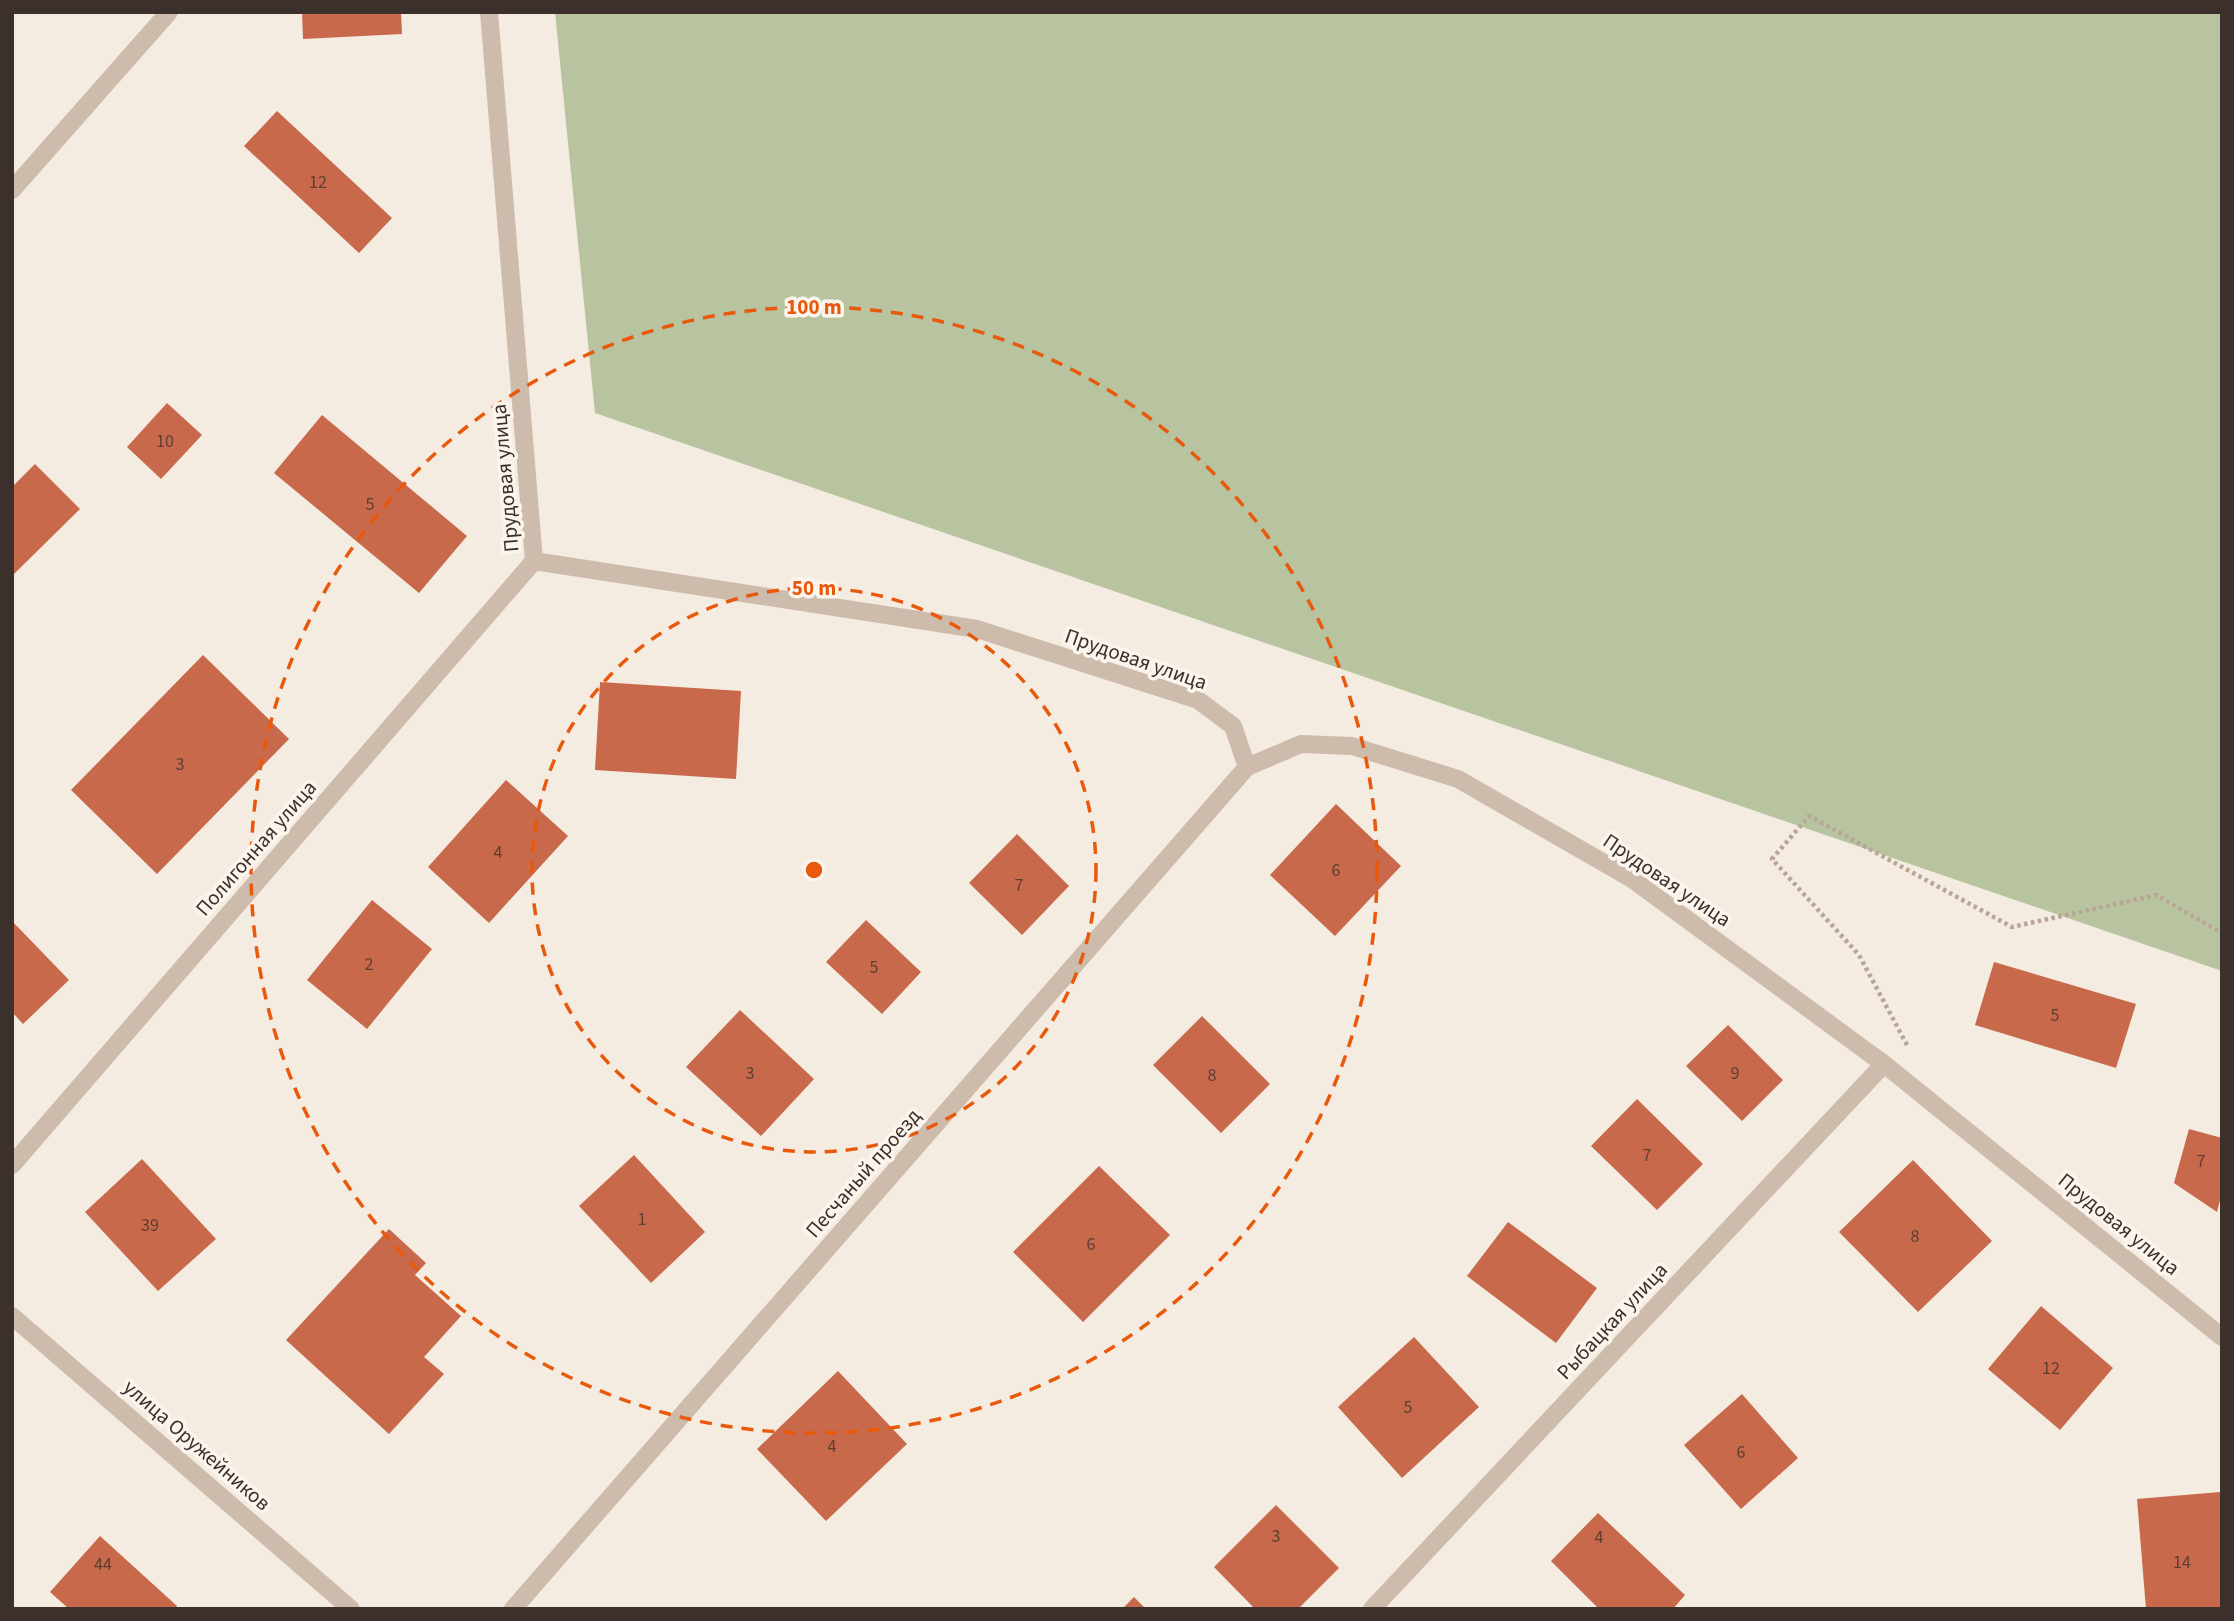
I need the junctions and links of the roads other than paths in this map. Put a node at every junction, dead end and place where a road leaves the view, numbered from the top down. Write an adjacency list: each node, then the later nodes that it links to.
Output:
1 (169, 12): 3 (street)
2 (489, 12): 4 (street, Прудовая улица)
3 (12, 190)
4 (534, 561): 5 (street, Прудовая улица); 7 (street, Полигонная улица)
5 (1247, 767): 6 (street, Прудовая улица); 11 (street, Песчаный проезд)
6 (1884, 1064): 9 (street, Прудовая улица); 12 (street, Рыбацкая улица)
7 (12, 1166)
8 (12, 1316): 10 (street, улица Оружейников)
9 (2222, 1337)
10 (351, 1609)
11 (513, 1609)
12 (1372, 1609)

